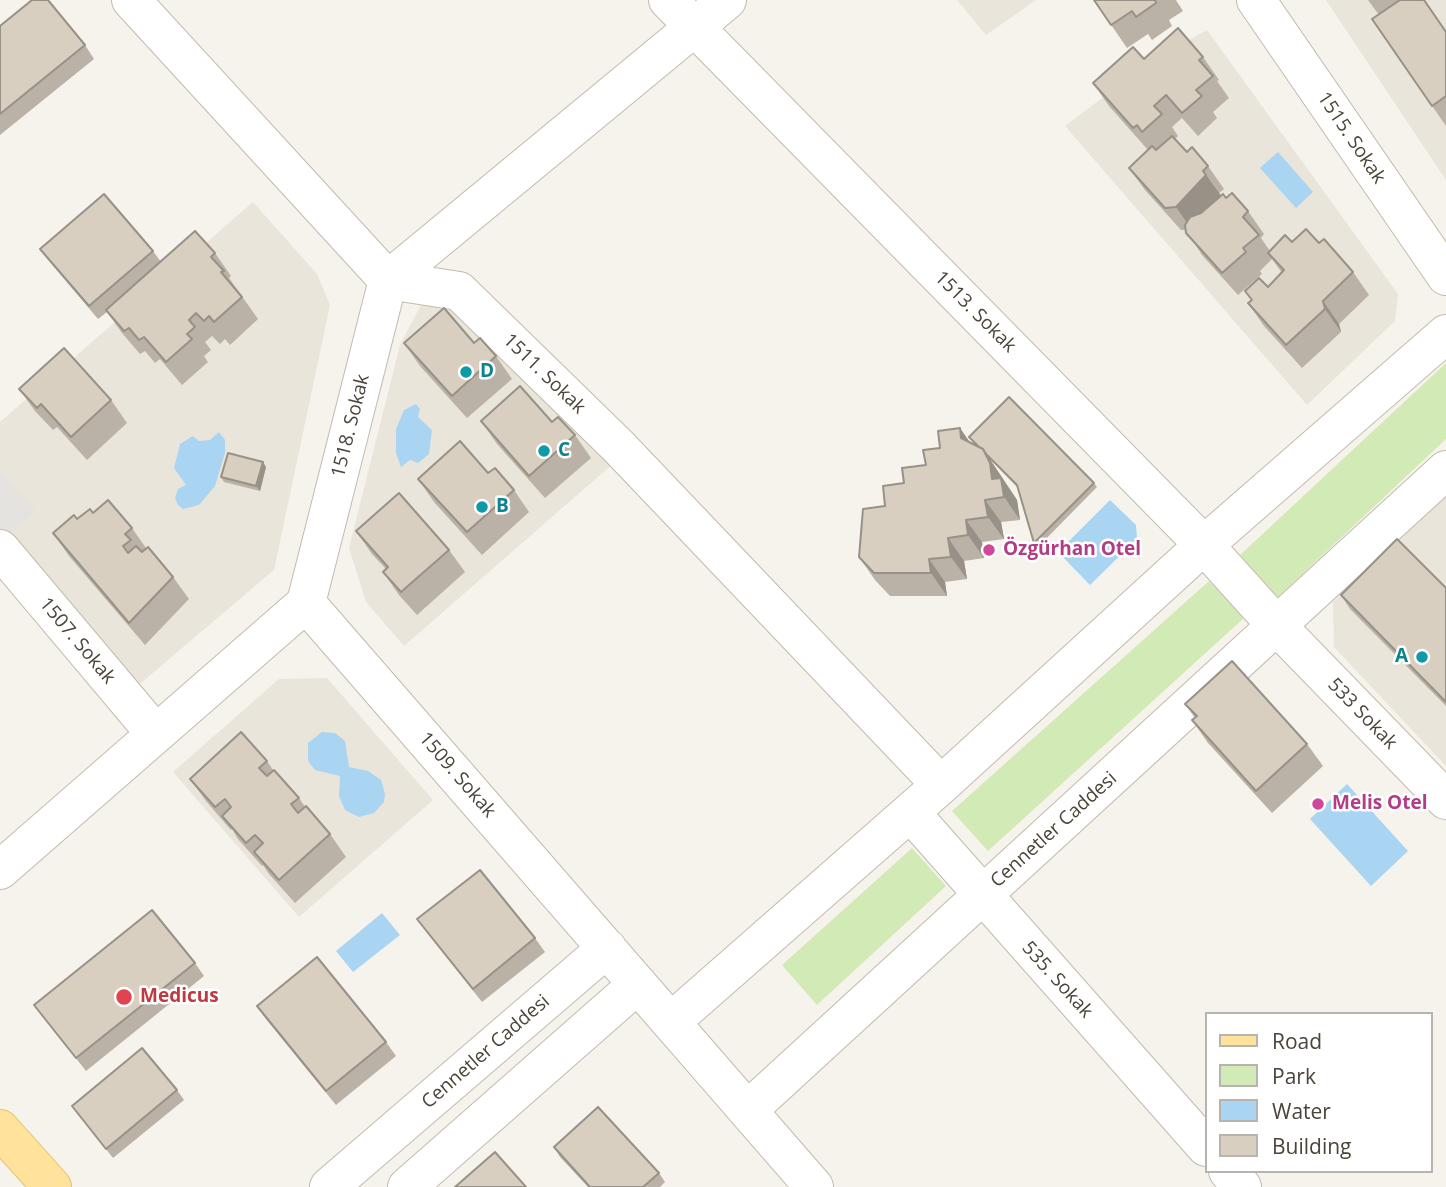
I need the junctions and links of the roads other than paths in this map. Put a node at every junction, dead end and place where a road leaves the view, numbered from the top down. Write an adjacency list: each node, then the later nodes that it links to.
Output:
1 (131, 0): 6 (street)
2 (727, 0): 4 (street)
3 (1256, 0): 5 (street, 1515. Sokak)
4 (681, 13): 6 (street); 9 (street, 1513. Sokak)
5 (1446, 276)
6 (388, 280): 11 (street, 1518. Sokak); 14 (street, 1511. Sokak)
7 (1446, 334): 9 (street)
8 (1446, 470): 12 (street, Cennetler Caddesi)
9 (1204, 545): 12 (street, 1513. Sokak); 14 (street)
10 (0, 549): 13 (street, 1507. Sokak)
11 (306, 603): 13 (street); 19 (street, 1509. Sokak)
12 (1278, 627): 15 (street, 533 Sokak); 18 (street, Cennetler Caddesi)
13 (155, 733): 17 (street)
14 (941, 785): 16 (street)
15 (1446, 800)
16 (910, 812): 18 (street, 535. Sokak); 21 (street)
17 (0, 870)
18 (982, 895): 22 (street, Cennetler Caddesi); 24 (street, 535. Sokak)
19 (607, 948): 20 (street); 27 (street, Cennetler Caddesi)
20 (638, 984): 21 (street); 28 (street)
21 (672, 1021): 22 (street)
22 (748, 1111): 29 (street)
23 (0, 1129): 26 (main road)
24 (1204, 1145)
25 (1230, 1173): 30 (street)
26 (52, 1187)
27 (329, 1187)
28 (407, 1187)
29 (814, 1187)
30 (1242, 1187)

